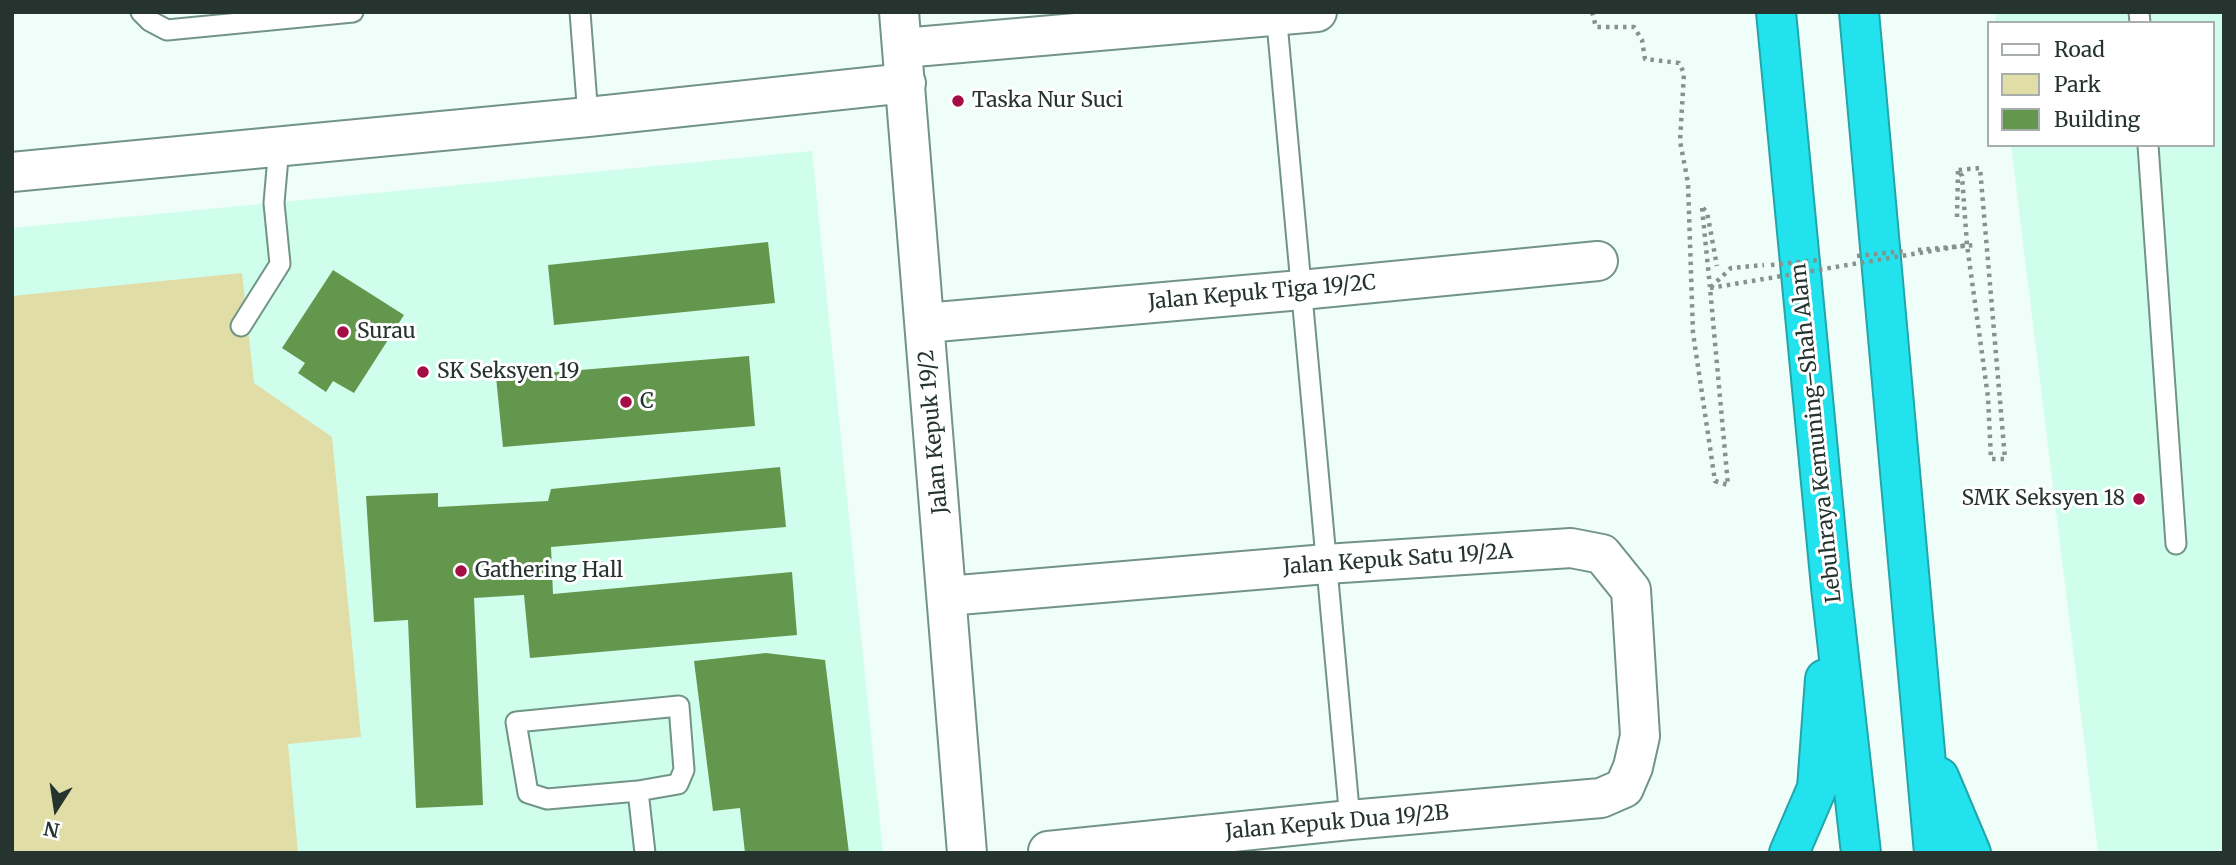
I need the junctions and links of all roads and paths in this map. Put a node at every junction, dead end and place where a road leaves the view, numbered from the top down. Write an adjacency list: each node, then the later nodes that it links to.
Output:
1 (141, 12): 2 (lane)
2 (353, 12)
3 (580, 12): 10 (lane)
4 (1317, 12): 8 (street)
5 (1592, 12): 22 (path)
6 (1776, 12): 28 (highway, Lebuhraya Kemuning–Shah Alam)
7 (1859, 12): 30 (highway)
8 (1276, 14): 9 (street); 23 (lane)
9 (903, 48): 10 (street); 24 (street, Jalan Kepuk 19/2)
10 (588, 117): 11 (street)
11 (279, 146): 14 (street); 25 (lane)
12 (2148, 147): 26 (lane)
13 (1958, 170): 15 (path); 16 (path); 16 (path)
14 (12, 172)
15 (1957, 217)
16 (1967, 245): 17 (path); 18 (path, bridge); 22 (path, bridge)
17 (1976, 245)
18 (1857, 256)
19 (1818, 260): 22 (path, bridge)
20 (1598, 261): 23 (street, Jalan Kepuk Tiga 19/2C)
21 (1717, 266): 22 (path)
22 (1710, 288)
23 (1301, 290): 24 (street, Jalan Kepuk Tiga 19/2C); 27 (lane)
24 (925, 323): 29 (street, Jalan Kepuk 19/2)
25 (242, 326)
26 (2176, 544)
27 (1326, 564): 29 (street, Jalan Kepuk Satu 19/2A); 31 (street, Jalan Kepuk Satu 19/2A); 33 (lane)
28 (1831, 587): 37 (highway); 38 (highway, Lebuhraya Kemuning–Shah Alam)
29 (947, 596): 36 (street, Jalan Kepuk 19/2)
30 (1926, 746): 39 (highway); 40 (highway)
31 (1624, 788): 33 (street, Jalan Kepuk Dua 19/2B)
32 (639, 791): 32 (lane); 35 (lane)
33 (1350, 820): 34 (street, Jalan Kepuk Dua 19/2B)
34 (1048, 851)
35 (645, 853)
36 (967, 853)
37 (1789, 853)
38 (1861, 853)
39 (1934, 853)
40 (1971, 853)

